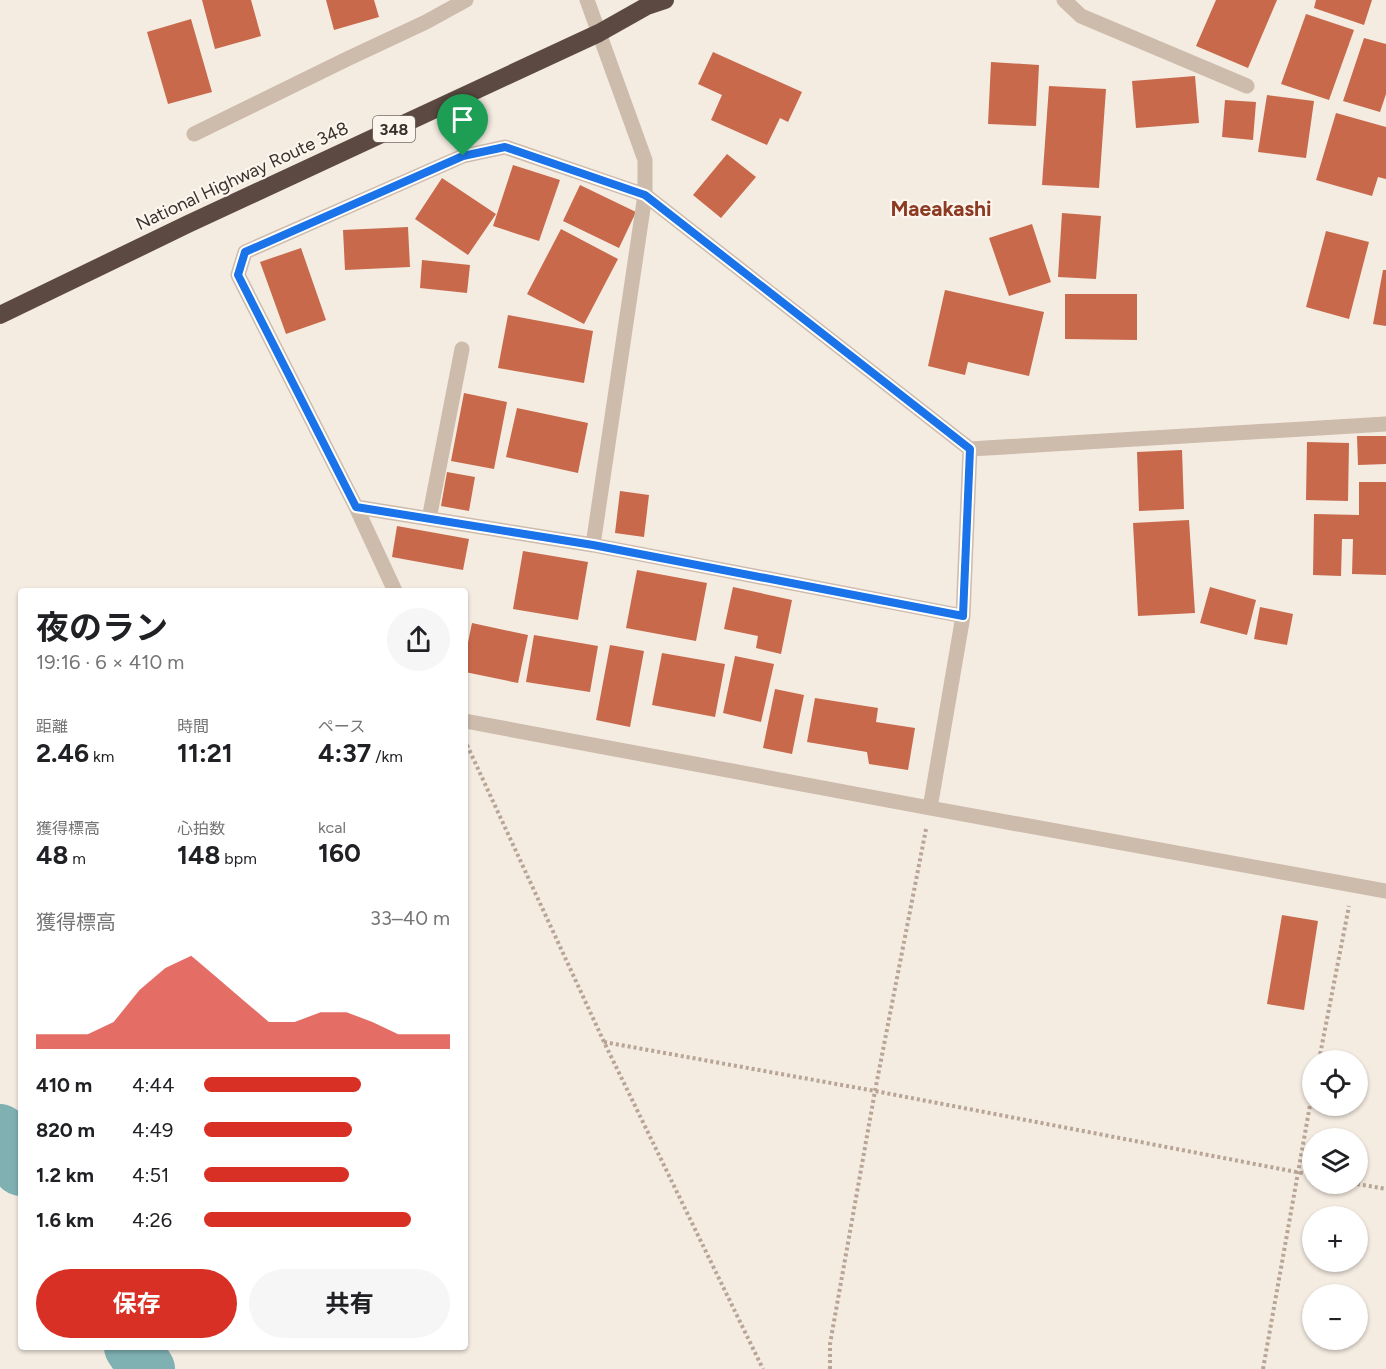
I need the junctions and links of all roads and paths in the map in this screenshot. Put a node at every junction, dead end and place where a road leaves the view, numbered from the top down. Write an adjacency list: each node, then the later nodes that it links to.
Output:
1 (466, 0): 7 (lane)
2 (587, 0): 5 (lane)
3 (665, 0): 5 (highway, National Highway Route 348 / 348)
4 (1064, 0): 6 (lane)
5 (600, 33): 8 (lane); 9 (highway, National Highway Route 348 / 348)
6 (1247, 86)
7 (194, 134)
8 (645, 195): 12 (lane); 13 (lane); 15 (lane)
9 (0, 315)
10 (462, 349): 14 (lane)
11 (1386, 424): 12 (lane)
12 (970, 449): 17 (lane)
13 (356, 507): 14 (lane); 16 (lane)
14 (429, 519): 15 (lane)
15 (593, 545): 17 (lane)
16 (394, 588)
17 (963, 616): 20 (lane)
18 (468, 722): 20 (lane)
19 (468, 747): 23 (path)
20 (930, 808): 21 (lane); 25 (path)
21 (1353, 885): 22 (lane); 24 (path)
22 (1386, 891)
23 (604, 1042): 25 (path); 31 (path)
24 (1321, 1050)
25 (875, 1091): 27 (path); 32 (path)
26 (1308, 1116): 27 (path)
27 (1297, 1172): 28 (path); 33 (path)
28 (1302, 1173)
29 (1368, 1186): 30 (path)
30 (1386, 1189)
31 (763, 1369)
32 (830, 1369)
33 (1263, 1369)

